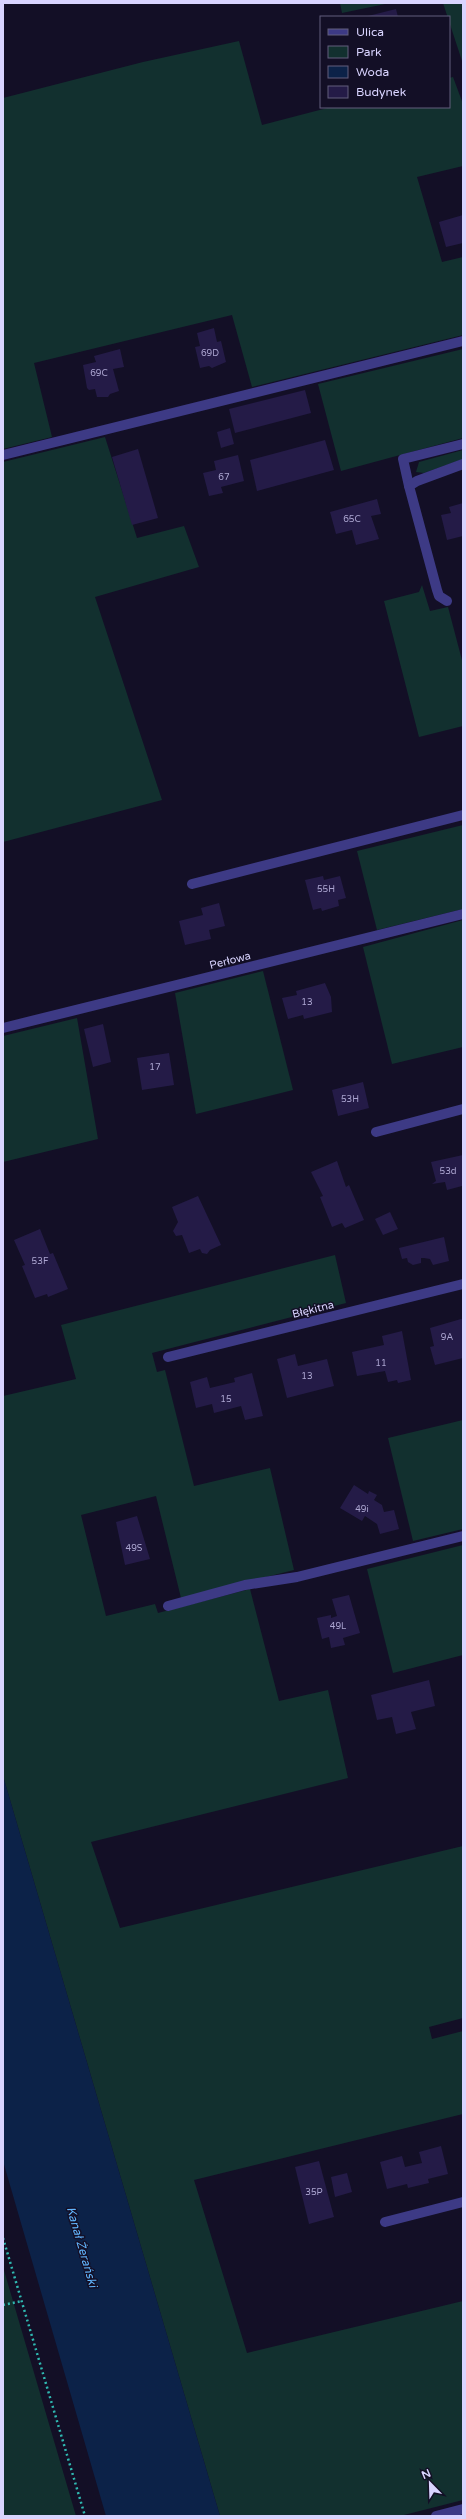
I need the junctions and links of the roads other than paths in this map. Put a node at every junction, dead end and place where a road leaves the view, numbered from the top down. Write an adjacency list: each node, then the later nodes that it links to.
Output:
1 (463, 341): 3 (street)
2 (463, 444): 5 (street)
3 (3, 455)
4 (463, 464): 5 (street)
5 (409, 486): 6 (street)
6 (447, 601)
7 (463, 815): 8 (street)
8 (192, 884)
9 (463, 914): 10 (street, Perłowa)
10 (3, 1028)
11 (463, 1109): 12 (street)
12 (376, 1132)
13 (463, 1284): 14 (street, Błękitna)
14 (168, 1357)
15 (463, 1536): 16 (street)
16 (168, 1606)
17 (463, 2202): 18 (street)
18 (385, 2222)
19 (463, 2509): 20 (street)
20 (436, 2516)

